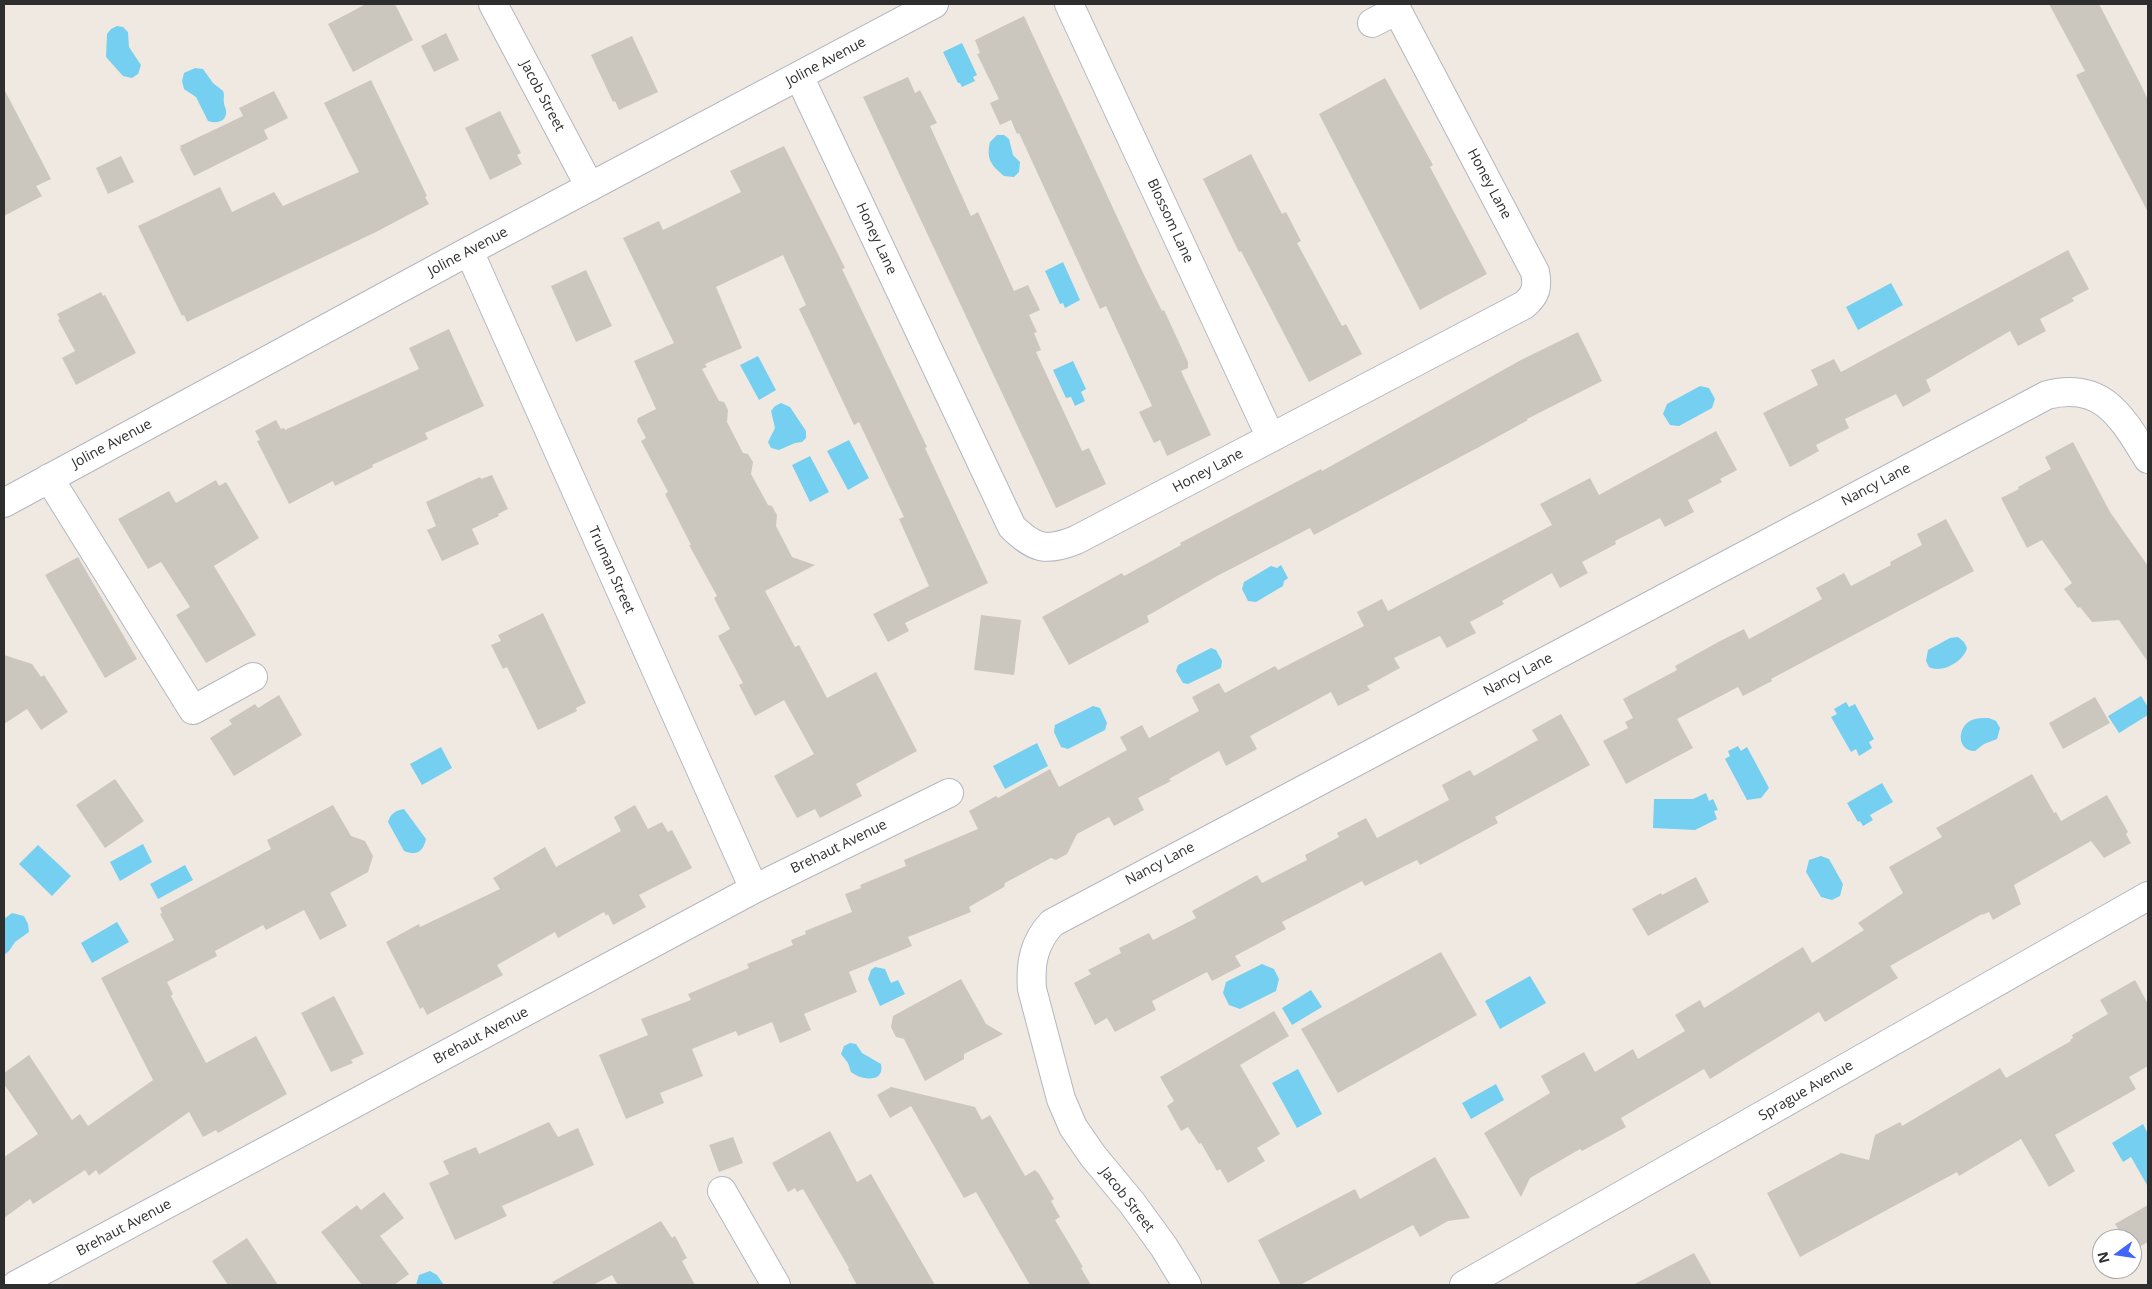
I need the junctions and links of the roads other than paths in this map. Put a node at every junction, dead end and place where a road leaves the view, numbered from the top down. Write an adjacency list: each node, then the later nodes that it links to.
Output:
1 (494, 4): 6 (street, Jacob Street)
2 (934, 4): 5 (street, Joline Avenue)
3 (1069, 4): 8 (street, Blossom Lane)
4 (1372, 23): 8 (street, Honey Lane)
5 (800, 76): 6 (street, Joline Avenue); 8 (street, Honey Lane)
6 (590, 187): 7 (street, Joline Avenue)
7 (469, 251): 10 (street, Joline Avenue); 14 (street, Truman Street)
8 (1271, 438)
9 (2148, 459): 16 (street, Nancy Lane)
10 (49, 478): 11 (street, Joline Avenue); 12 (street)
11 (4, 503)
12 (253, 677)
13 (949, 793): 14 (street, Brehaut Avenue)
14 (754, 889): 18 (street, Brehaut Avenue)
15 (2148, 896): 21 (street, Sprague Avenue)
16 (1067, 1115): 20 (street, Jacob Street)
17 (722, 1191): 19 (street)
18 (16, 1285)
19 (776, 1285)
20 (1187, 1285)
21 (1464, 1285)

